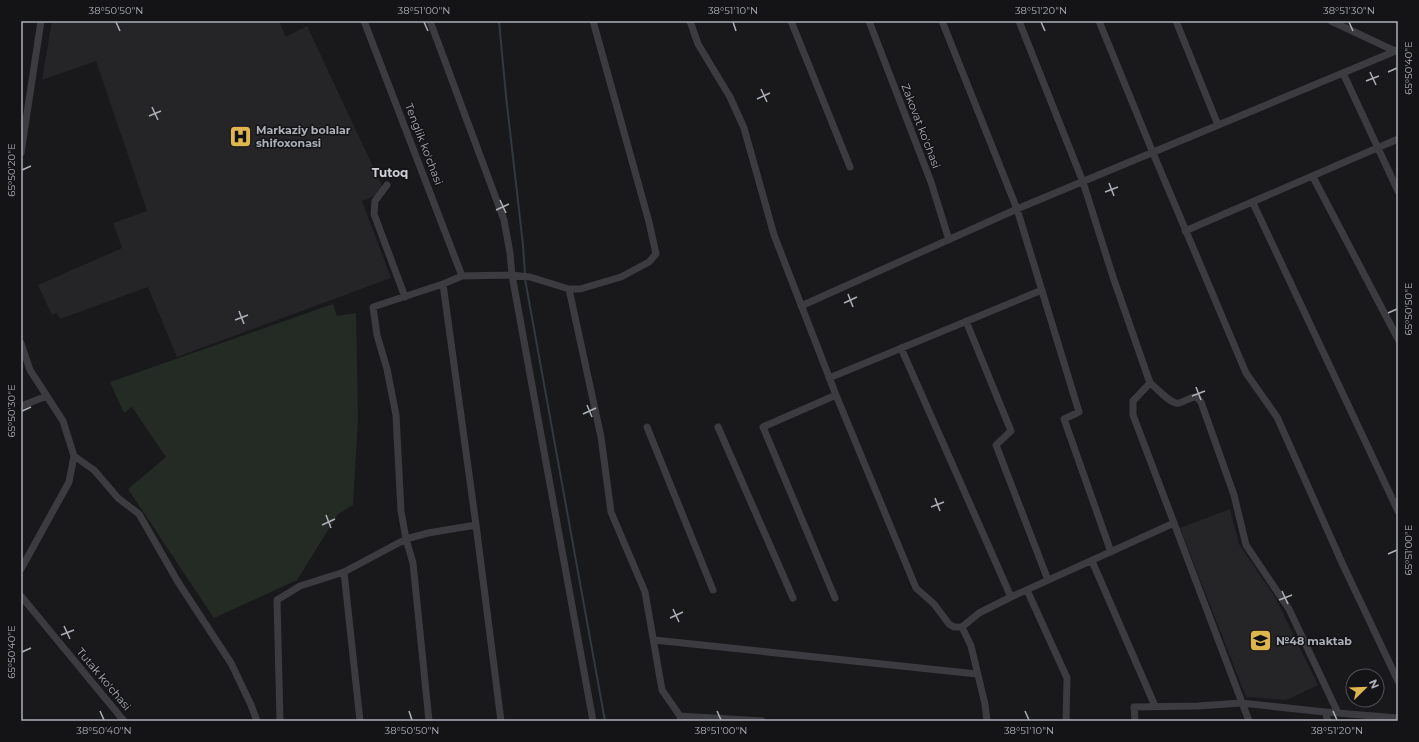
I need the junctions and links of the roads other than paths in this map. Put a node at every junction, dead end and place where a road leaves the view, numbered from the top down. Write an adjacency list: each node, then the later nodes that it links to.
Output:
1 (41, 21): 18 (street)
2 (364, 21): 29 (street, Tenglik ko'chasi)
3 (430, 21): 30 (street)
4 (593, 21): 32 (street)
5 (690, 21): 35 (street)
6 (791, 21): 20 (street)
7 (869, 21): 28 (street, Zakovat ko'chasi)
8 (942, 21): 26 (street)
9 (1019, 21): 22 (street)
10 (1099, 21): 19 (street)
11 (1176, 21): 15 (street)
12 (1330, 21): 13 (street)
13 (1396, 50): 14 (street)
14 (1343, 73): 15 (street); 17 (street)
15 (1218, 125): 19 (street)
16 (1398, 139): 17 (street)
17 (1378, 148): 21 (street); 24 (street)
18 (21, 153)
19 (1152, 153): 22 (street); 27 (street)
20 (850, 167)
21 (1313, 177): 25 (street); 37 (street)
22 (1082, 182): 26 (street); 41 (street)
23 (386, 185): 34 (street)
24 (1398, 191)
25 (1253, 203): 27 (street); 48 (street)
26 (1017, 209): 28 (street); 33 (street)
27 (1185, 231): 66 (street)
28 (949, 240): 35 (street)
29 (462, 276): 30 (street); 31 (street)
30 (515, 276): 32 (street); 79 (street)
31 (443, 284): 34 (street); 50 (street)
32 (569, 289): 64 (street)
33 (1042, 290): 36 (street); 52 (street)
34 (405, 297): 51 (street)
35 (801, 306): 40 (street)
36 (966, 322): 39 (street); 56 (street)
37 (1398, 339)
38 (22, 347): 43 (street)
39 (901, 348): 40 (street); 60 (street)
40 (829, 378): 42 (street)
41 (1150, 383): 49 (street); 70 (street)
42 (836, 395): 62 (street); 63 (street)
43 (46, 396): 44 (street); 47 (street)
44 (21, 406)
45 (718, 426): 61 (street)
46 (647, 427): 57 (street)
47 (74, 456): 54 (street); 74 (street)
48 (1398, 511)
49 (1174, 524): 52 (street); 67 (street)
50 (476, 525): 51 (street); 78 (street)
51 (406, 539): 55 (street); 77 (street)
52 (1111, 552): 53 (street)
53 (1092, 561): 56 (street); 68 (street)
54 (21, 568)
55 (344, 572): 75 (street); 76 (street)
56 (1048, 580): 58 (street)
57 (713, 590)
58 (1027, 590): 60 (street); 82 (street)
59 (21, 596): 73 (street, Tutak ko'chasi)
60 (1011, 597): 63 (street)
61 (793, 598)
62 (835, 598)
63 (962, 627): 65 (street)
64 (654, 640): 65 (street); 71 (street)
65 (977, 674): 81 (street)
66 (1398, 681)
67 (1241, 702): 68 (street); 69 (street); 84 (street)
68 (1156, 706): 83 (street)
69 (1325, 712): 70 (street); 85 (street)
70 (1338, 713): 72 (street)
71 (681, 718): 80 (street)
72 (1398, 718)
73 (124, 721)
74 (257, 721)
75 (280, 721)
76 (360, 721)
77 (429, 721)
78 (501, 721)
79 (593, 721)
80 (762, 721)
81 (987, 721)
82 (1066, 721)
83 (1135, 721)
84 (1249, 721)
85 (1328, 721)

